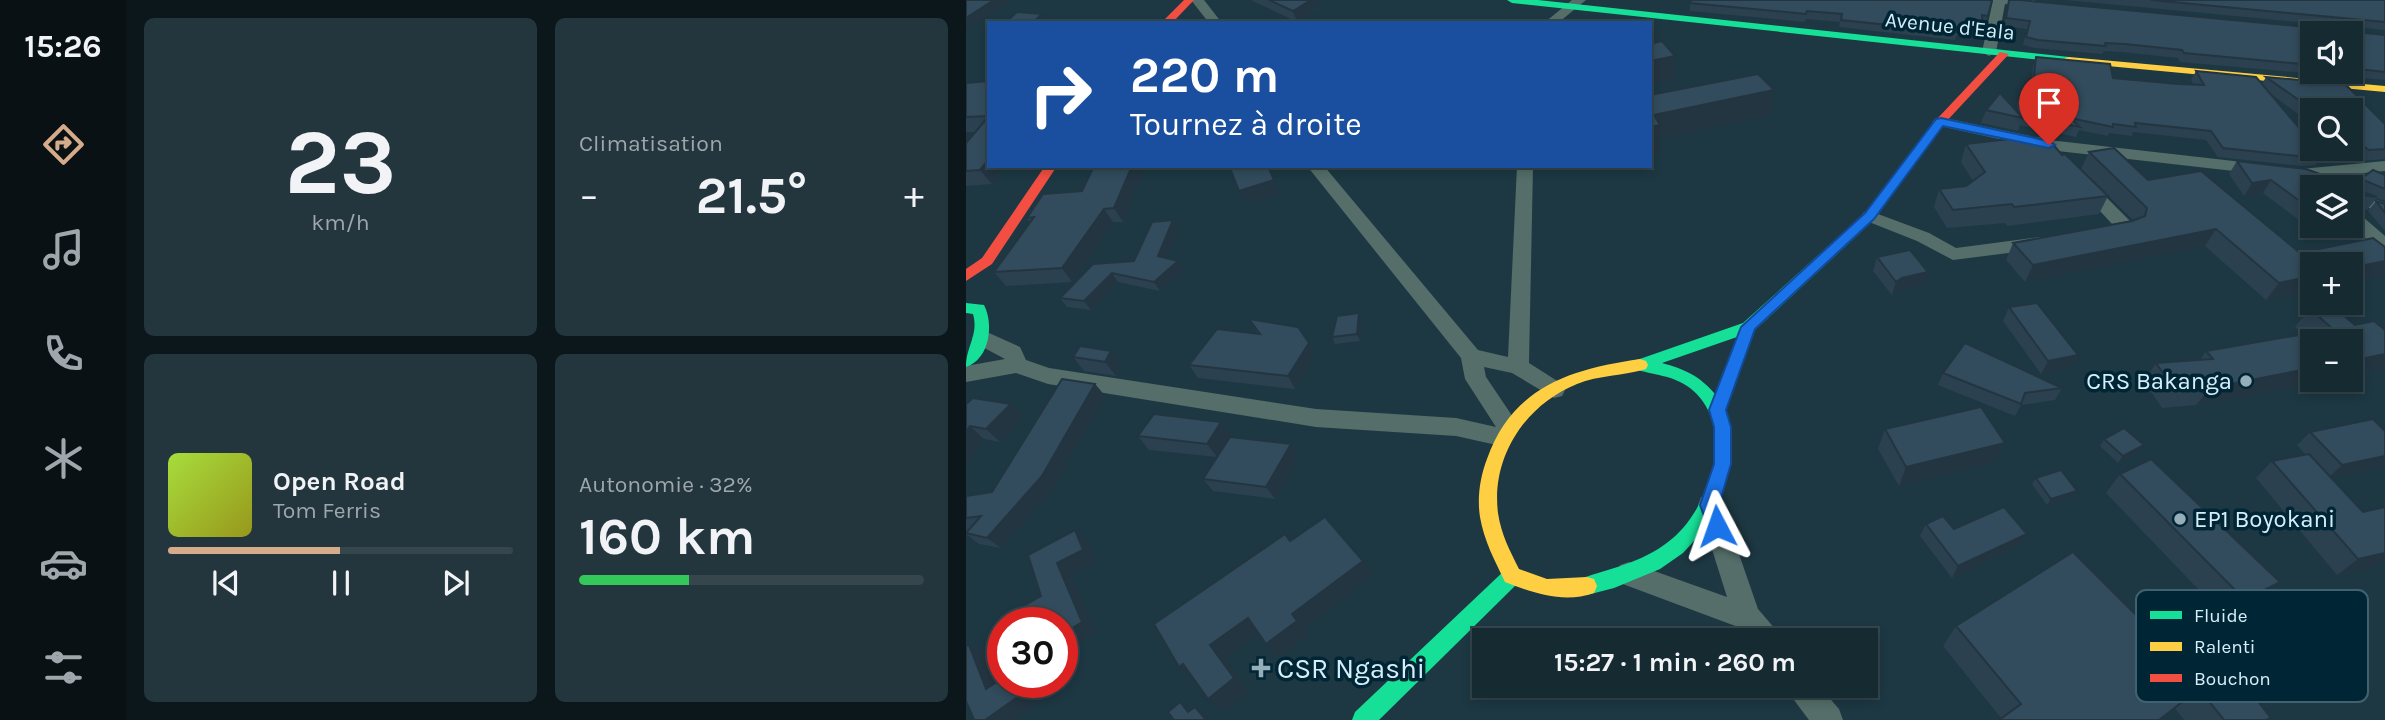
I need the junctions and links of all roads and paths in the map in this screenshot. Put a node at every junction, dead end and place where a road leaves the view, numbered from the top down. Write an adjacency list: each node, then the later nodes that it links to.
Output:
1 (1189, 0): 7 (street)
2 (1197, 0): 8 (street)
3 (1512, 0): 5 (street, Avenue d'Eala)
4 (2000, 0): 6 (street); 10 (street)
5 (1577, 3): 9 (street); 10 (street, Avenue d'Eala)
6 (2054, 5)
7 (1168, 21)
8 (1214, 21)
9 (1553, 21)
10 (1996, 53): 11 (street, Avenue d'Eala); 12 (street)
11 (2385, 89)
12 (1941, 121): 13 (street); 23 (street)
13 (2049, 145): 18 (street); 25 (street)
14 (2385, 166): 18 (street)
15 (1050, 168): 28 (street)
16 (1317, 168): 34 (street)
17 (1525, 168): 38 (street)
18 (2290, 172): 19 (street); 20 (street)
19 (2300, 175)
20 (2300, 177)
21 (2363, 200): 22 (street)
22 (2385, 209)
23 (1870, 216): 26 (street); 32 (street)
24 (2363, 227): 27 (street)
25 (2086, 235)
26 (2059, 240)
27 (2385, 246)
28 (988, 261): 29 (street); 30 (street)
29 (966, 276)
30 (989, 277)
31 (976, 305): 33 (street)
32 (1748, 327): 37 (street); 41 (street)
33 (982, 338): 35 (street); 36 (street)
34 (1471, 356): 38 (street); 42 (street)
35 (966, 361)
36 (1017, 365): 39 (street); 42 (street)
37 (1640, 365): 40 (street); 41 (street)
38 (1518, 367): 40 (street)
39 (966, 374)
40 (1554, 390): 42 (street)
41 (1717, 410): 43 (street)
42 (1504, 432): 45 (street)
43 (1710, 505): 44 (street); 46 (street)
44 (1629, 574): 45 (street); 46 (street)
45 (1512, 576): 49 (street)
46 (1747, 617): 47 (street)
47 (1756, 628)
48 (1811, 698): 50 (street)
49 (1363, 720)
50 (1828, 720)

